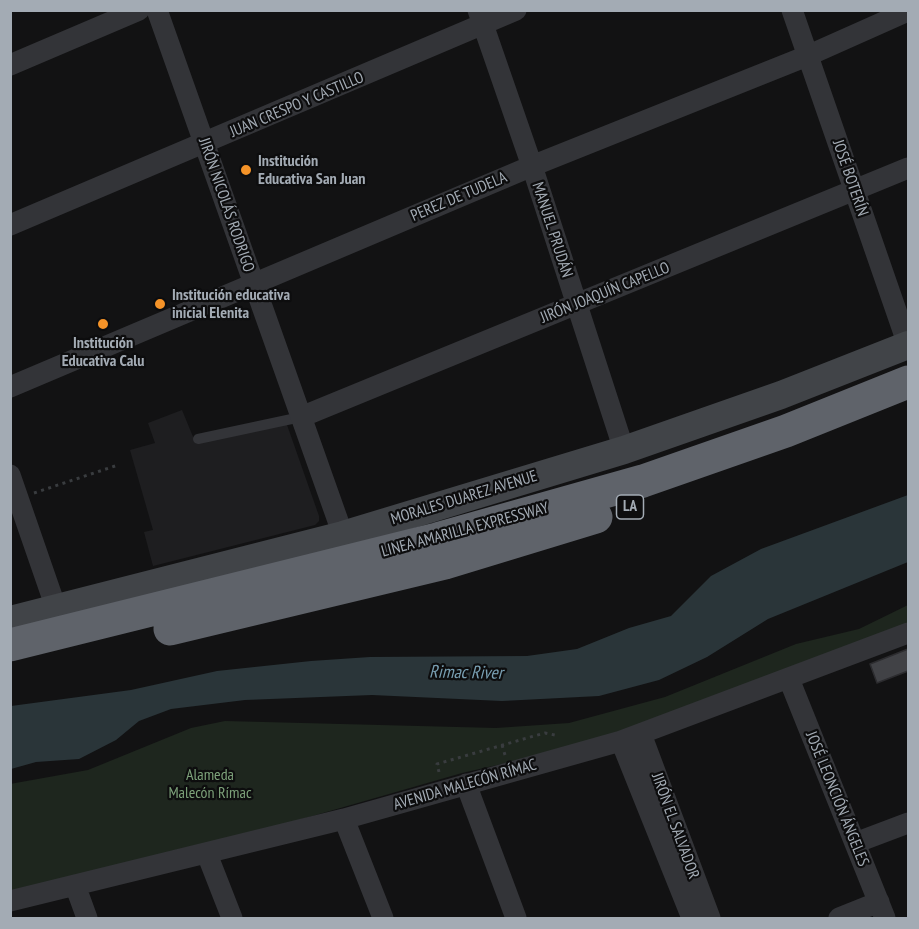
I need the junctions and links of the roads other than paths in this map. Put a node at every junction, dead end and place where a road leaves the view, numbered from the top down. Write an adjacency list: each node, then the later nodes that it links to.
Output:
1 (139, 10): 8 (street)
2 (157, 10): 9 (street, JIRÓN NICOLÁS RODRIGO)
3 (516, 10): 6 (street, JUAN CRESPO Y CASTILLO)
4 (792, 10): 7 (street, JOSÉ BOTERÍN)
5 (909, 11): 7 (street, PEREZ DE TUDELA)
6 (480, 18): 9 (street, JUAN CRESPO Y CASTILLO); 10 (street, MANUEL PRUDÁN)
7 (807, 56): 10 (street, PEREZ DE TUDELA); 12 (street, JOSÉ BOTERÍN)
8 (10, 65)
9 (204, 145): 13 (street, JUAN CRESPO Y CASTILLO); 14 (street, JIRÓN NICOLÁS RODRIGO)
10 (532, 166): 14 (street, PEREZ DE TUDELA); 15 (street, MANUEL PRUDÁN)
11 (909, 168): 12 (street, JIRÓN JOAQUÍN CAPELLO)
12 (854, 191): 15 (street, JIRÓN JOAQUÍN CAPELLO); 16 (street, JOSÉ BOTERÍN)
13 (10, 225)
14 (254, 284): 18 (street, PEREZ DE TUDELA); 20 (street, JIRÓN NICOLÁS RODRIGO)
15 (576, 305): 20 (street, JIRÓN JOAQUÍN CAPELLO); 22 (street, MANUEL PRUDÁN)
16 (908, 345): 22 (main road, MORALES DUAREZ AVENUE)
17 (909, 382): 28 (highway, LINEA AMARILLA EXPRESSWAY / LA)
18 (10, 387)
19 (909, 407): 29 (highway, LINEA AMARILLA EXPRESSWAY / LA)
20 (301, 417): 21 (lane); 24 (street, JIRÓN NICOLÁS RODRIGO)
21 (198, 439)
22 (624, 450): 24 (main road, MORALES DUAREZ AVENUE)
23 (10, 475): 25 (street)
24 (343, 535): 25 (main road, MORALES DUAREZ AVENUE)
25 (56, 608): 26 (main road, MORALES DUAREZ AVENUE)
26 (10, 620)
27 (909, 633): 30 (street, AVENIDA MALECÓN RÍMAC)
28 (10, 645)
29 (10, 667)
30 (789, 679): 31 (street, AVENIDA MALECÓN RÍMAC); 36 (street, JOSÉ LEONCIÓN ÁNGELES)
31 (641, 734): 32 (street, AVENIDA MALECÓN RÍMAC); 41 (street, JIRÓN EL SALVADOR)
32 (621, 741): 33 (street, AVENIDA MALECÓN RÍMAC); 41 (street, JIRÓN EL SALVADOR)
33 (466, 784): 34 (street, AVENIDA MALECÓN RÍMAC); 45 (street)
34 (344, 819): 37 (street, AVENIDA MALECÓN RÍMAC); 44 (street)
35 (909, 823): 36 (street)
36 (855, 843): 40 (street, JOSÉ LEONCIÓN ÁNGELES)
37 (207, 854): 38 (street, AVENIDA MALECÓN RÍMAC); 43 (street)
38 (75, 885): 39 (street, AVENIDA MALECÓN RÍMAC); 42 (street)
39 (10, 901)
40 (882, 910): 46 (street)
41 (696, 915)
42 (87, 918)
43 (231, 918)
44 (384, 918)
45 (516, 918)
46 (839, 918)

